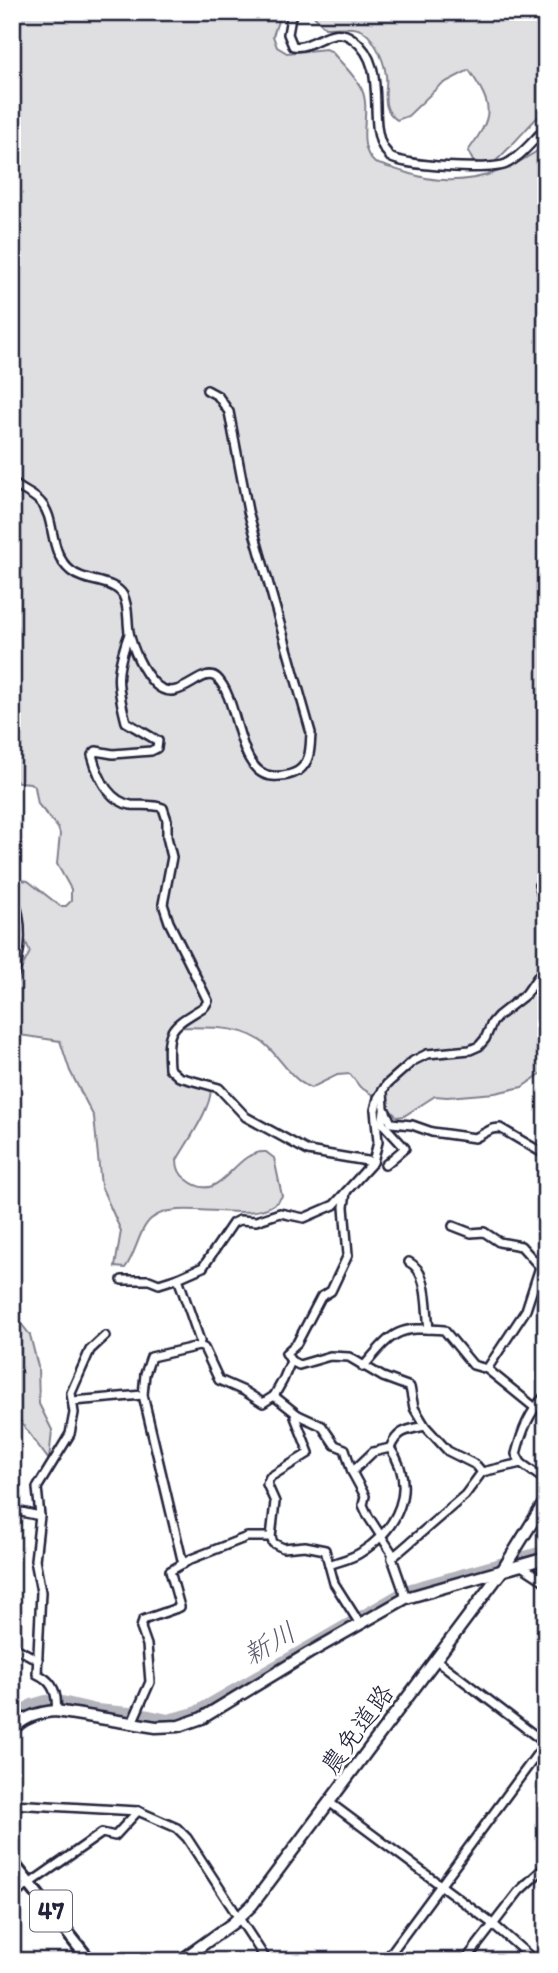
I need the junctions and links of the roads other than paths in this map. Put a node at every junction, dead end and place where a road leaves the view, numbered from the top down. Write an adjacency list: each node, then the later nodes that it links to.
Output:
1 (292, 12): 2 (street)
2 (546, 128)
3 (207, 390): 5 (street)
4 (12, 482): 5 (street)
5 (129, 634): 14 (street)
6 (546, 876): 8 (street)
7 (12, 894): 10 (street)
8 (546, 909)
9 (546, 965): 11 (street)
10 (12, 980)
11 (383, 1091): 12 (street); 14 (street)
12 (384, 1108): 13 (street); 15 (street)
13 (546, 1155)
14 (373, 1162): 16 (street)
15 (385, 1165)
16 (347, 1192): 19 (street); 24 (street)
17 (453, 1226): 26 (street)
18 (409, 1262): 21 (street)
19 (178, 1278): 20 (street); 23 (street)
20 (122, 1280)
21 (429, 1329): 25 (street); 26 (street)
22 (105, 1336): 30 (street)
23 (199, 1346): 27 (street); 29 (street)
24 (291, 1362): 25 (street); 29 (street)
25 (363, 1367): 33 (street)
26 (487, 1369): 31 (street)
27 (143, 1395): 30 (street); 46 (street)
28 (546, 1395): 31 (street)
29 (274, 1396): 32 (street)
30 (73, 1401): 41 (street)
31 (534, 1407): 35 (street)
32 (298, 1415): 36 (street); 42 (street)
33 (425, 1426): 34 (street); 37 (street)
34 (390, 1448): 36 (street); 43 (street)
35 (521, 1464): 37 (street); 38 (street)
36 (352, 1472): 43 (street)
37 (482, 1472): 44 (street)
38 (546, 1480)
39 (546, 1500): 49 (street, 農免道路)
40 (12, 1510): 41 (street)
41 (40, 1516): 55 (street)
42 (271, 1536): 46 (street); 47 (street)
43 (381, 1536): 44 (street); 47 (street)
44 (392, 1558): 51 (street)
45 (546, 1558): 48 (street)
46 (183, 1564): 57 (street)
47 (329, 1565): 52 (street)
48 (520, 1565): 49 (street); 50 (street)
49 (503, 1569): 51 (street); 54 (street, 農免道路)
50 (546, 1582)
51 (404, 1594): 52 (street)
52 (360, 1624): 57 (street)
53 (12, 1646): 55 (street)
54 (435, 1659): 59 (street); 60 (street, 農免道路)
55 (38, 1660): 56 (street)
56 (56, 1711): 57 (street); 58 (street)
57 (132, 1723)
58 (12, 1730)
59 (545, 1742): 66 (street)
60 (329, 1802): 66 (street); 68 (street, 農免道路)
61 (12, 1804): 62 (street)
62 (138, 1811): 65 (street); 68 (street)
63 (12, 1862): 65 (main road, 47)
64 (546, 1866): 69 (street)
65 (29, 1883): 67 (street); 71 (main road, 47)
66 (442, 1886): 69 (street); 74 (street)
67 (12, 1895)
68 (241, 1917): 72 (street, 農免道路); 73 (street)
69 (494, 1925): 70 (street); 75 (street)
70 (531, 1960)
71 (90, 1961)
72 (180, 1961)
73 (267, 1961)
74 (385, 1961)
75 (465, 1961)

